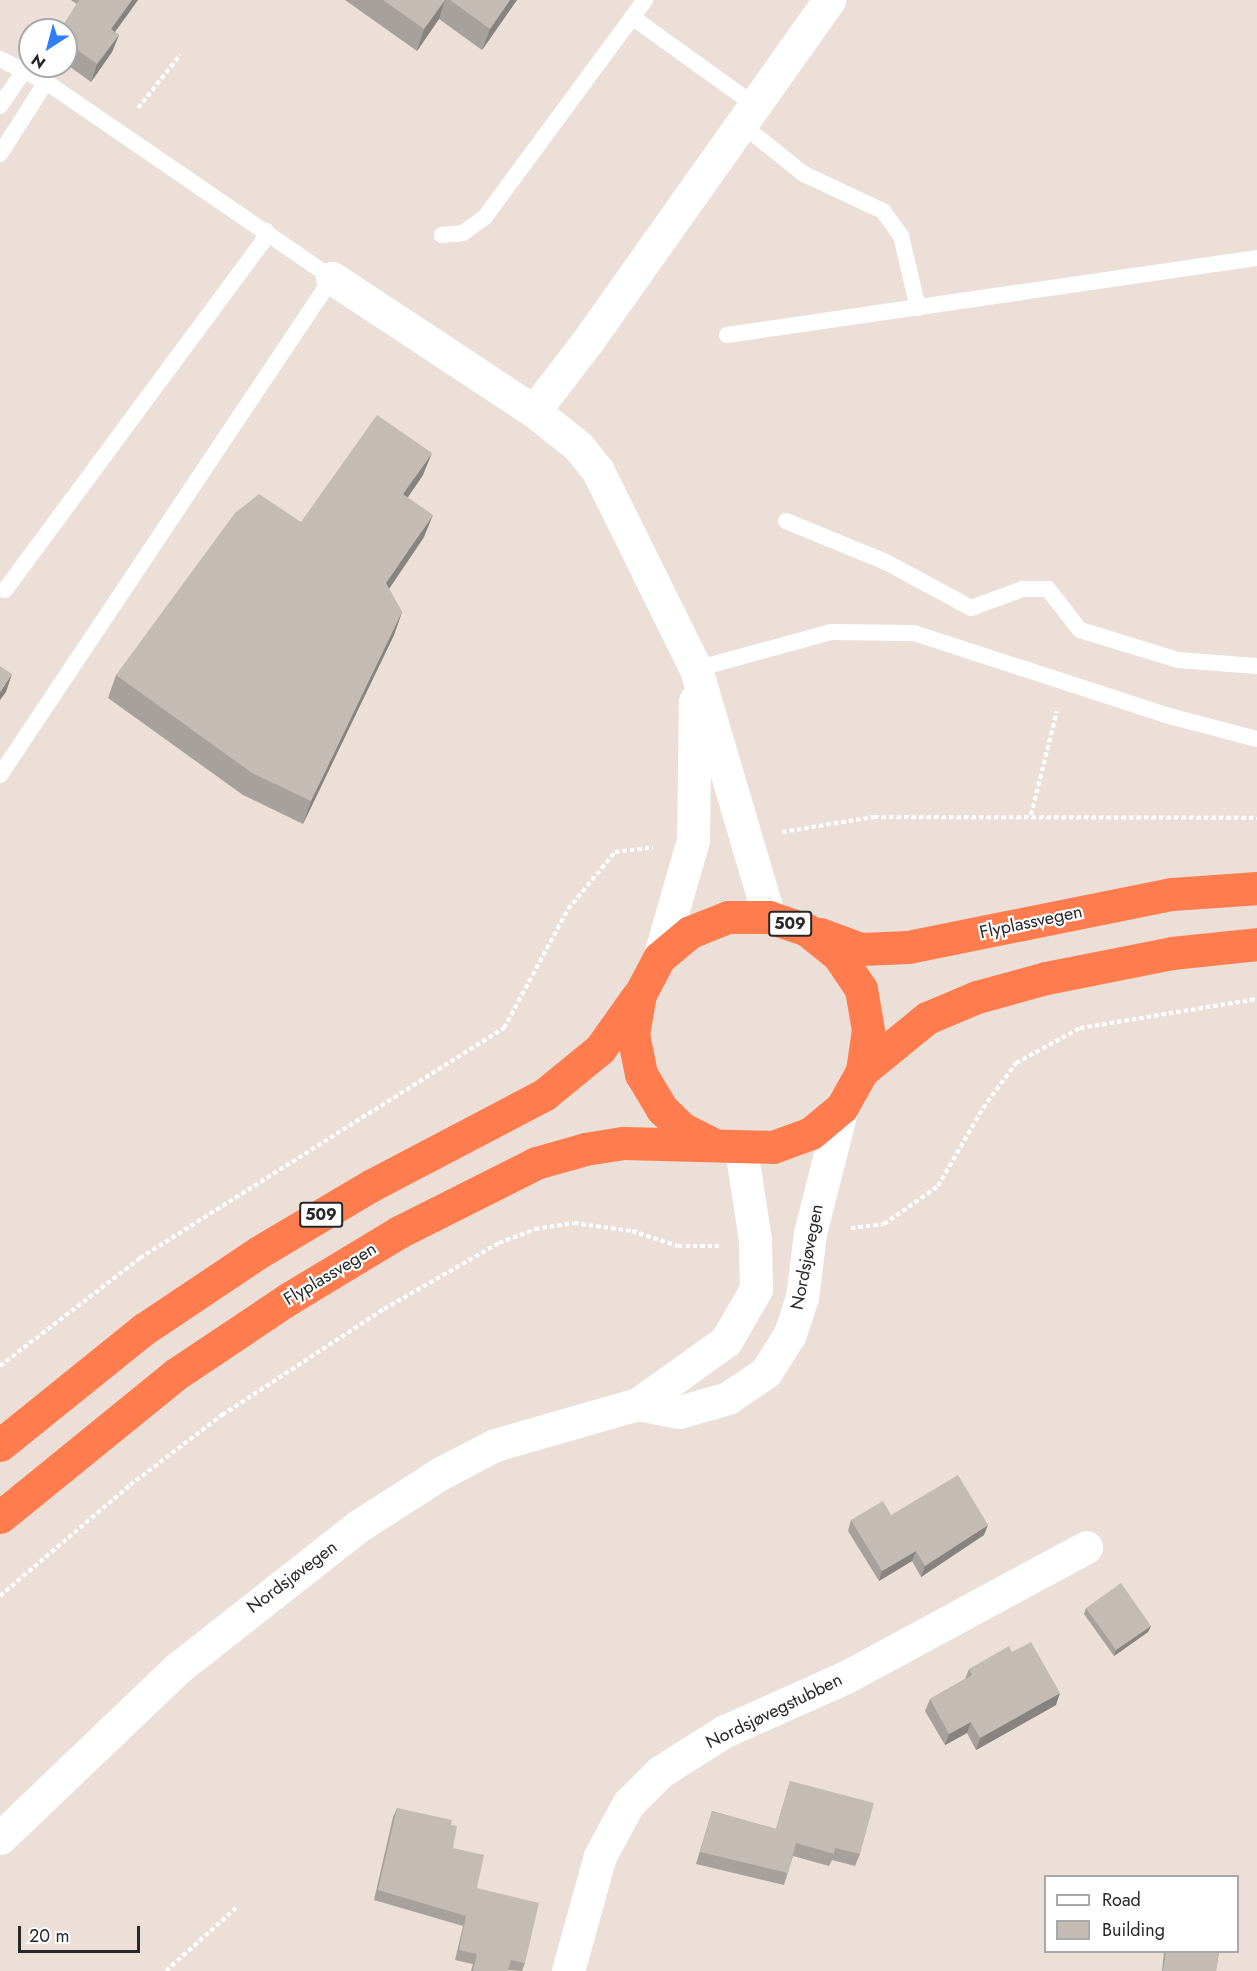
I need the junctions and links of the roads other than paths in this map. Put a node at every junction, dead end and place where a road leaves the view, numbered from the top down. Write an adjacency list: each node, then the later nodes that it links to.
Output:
1 (645, 0): 3 (lane)
2 (829, 0): 10 (street)
3 (632, 17): 10 (lane); 13 (lane)
4 (0, 59): 5 (lane)
5 (18, 68)
6 (19, 78): 9 (lane)
7 (38, 78): 8 (lane)
8 (46, 82): 11 (lane); 12 (lane)
9 (0, 106)
10 (746, 114): 16 (lane); 18 (street)
11 (0, 154)
12 (266, 231): 15 (lane); 20 (lane)
13 (442, 235)
14 (1257, 258): 16 (lane)
15 (332, 278): 18 (street); 24 (lane)
16 (918, 308): 17 (lane)
17 (727, 335)
18 (534, 411): 22 (street)
19 (786, 520): 21 (lane)
20 (4, 590)
21 (1257, 666)
22 (696, 669): 23 (lane); 26 (street); 29 (street)
23 (1257, 739)
24 (0, 775)
25 (1257, 888): 27 (highway, Flyplassvegen / 509)
26 (769, 916): 27 (highway, Flyplassvegen / 509); 29 (highway, Flyplassvegen / 509)
27 (807, 930): 31 (highway, Flyplassvegen / 509)
28 (1257, 944): 31 (highway, Flyplassvegen / 509)
29 (659, 958): 30 (highway, Flyplassvegen / 509)
30 (640, 994): 33 (highway, Flyplassvegen / 509); 35 (highway, Flyplassvegen / 509)
31 (862, 1071): 32 (highway, Flyplassvegen / 509)
32 (842, 1107): 33 (highway, Flyplassvegen / 509); 34 (street, Nordsjøvegen)
33 (726, 1146): 34 (street, Nordsjøvegen); 36 (highway, Flyplassvegen / 509)
34 (638, 1404): 38 (street, Nordsjøvegen)
35 (0, 1445)
36 (0, 1517)
37 (1086, 1547): 39 (street, Nordsjøvegstubben)
38 (0, 1838)
39 (568, 1971)

